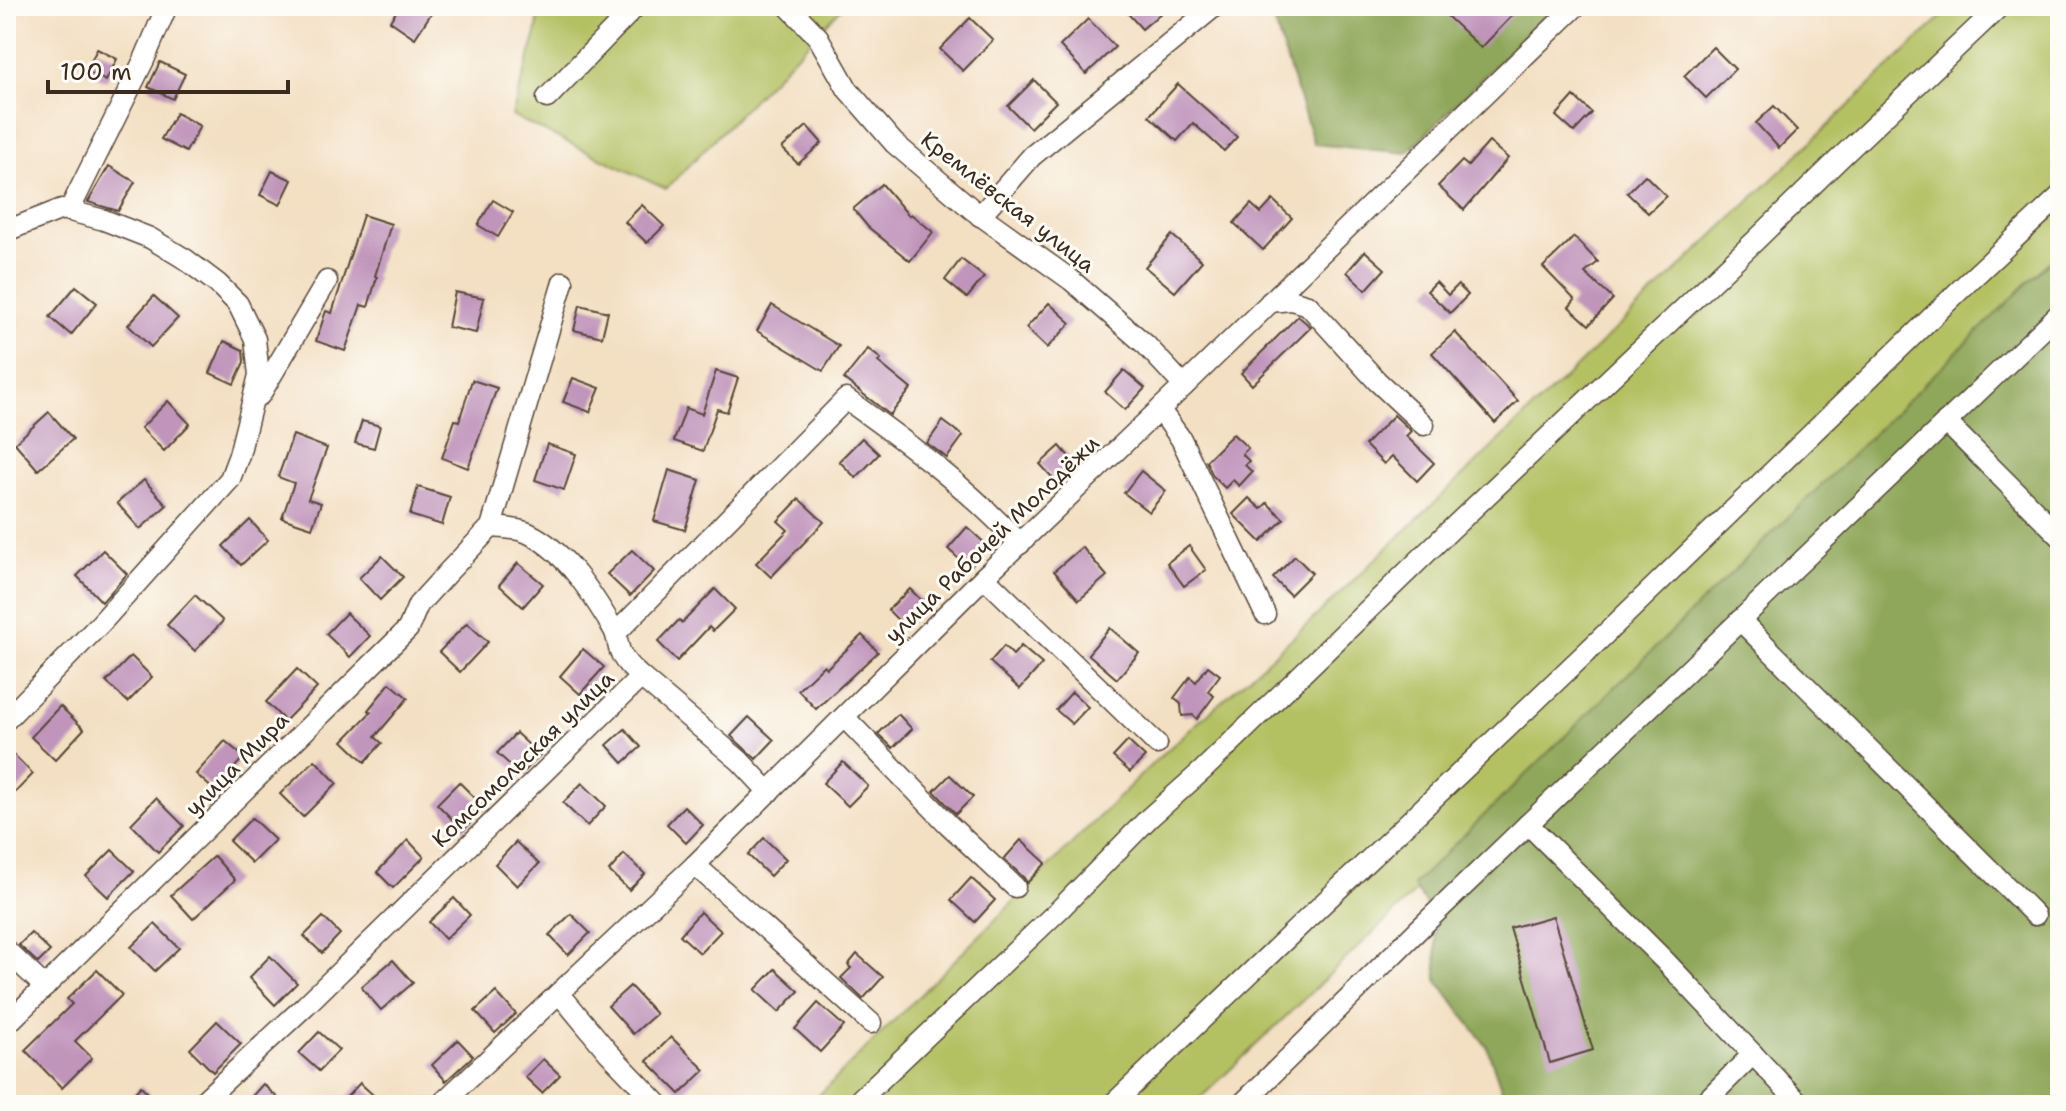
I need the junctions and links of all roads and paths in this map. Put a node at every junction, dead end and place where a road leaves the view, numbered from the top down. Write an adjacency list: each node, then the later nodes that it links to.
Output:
1 (167, 6): 9 (street)
2 (636, 6): 7 (street)
3 (788, 6): 10 (street, Кремлёвская улица)
4 (1215, 6): 10 (street)
5 (1576, 6): 14 (street, улица Рабочей Молодёжи)
6 (2000, 6): 46 (street)
7 (547, 98)
8 (2060, 196): 47 (street)
9 (69, 211): 11 (street); 18 (street)
10 (980, 216): 16 (street, Кремлёвская улица)
11 (6, 231)
12 (327, 281): 18 (street)
13 (563, 282): 21 (street)
14 (1270, 302): 16 (street, улица Рабочей Молодёжи); 20 (street)
15 (2060, 313): 19 (street)
16 (1184, 386): 17 (street, улица Рабочей Молодёжи)
17 (1160, 410): 23 (street, улица Рабочей Молодёжи); 25 (street)
18 (250, 412): 30 (street)
19 (1946, 422): 22 (street); 26 (street)
20 (1424, 425)
21 (491, 527): 27 (street, Комсомольская улица); 38 (street, улица Мира)
22 (2060, 536)
23 (1020, 544): 24 (street, улица Рабочей Молодёжи); 27 (street)
24 (984, 577): 29 (street, улица Рабочей Молодёжи); 31 (street)
25 (1265, 614)
26 (1740, 620): 33 (street); 36 (street)
27 (616, 633): 28 (street, Комсомольская улица)
28 (641, 677): 32 (street); 43 (street, Комсомольская улица)
29 (844, 717): 32 (street, улица Рабочей Молодёжи); 35 (street)
30 (6, 720)
31 (1157, 744)
32 (769, 792): 34 (street, улица Рабочей Молодёжи)
33 (1528, 824): 42 (street); 48 (street)
34 (695, 865): 39 (street, улица Рабочей Молодёжи); 40 (street)
35 (1015, 887)
36 (2035, 915)
37 (6, 950): 38 (street)
38 (45, 987): 41 (street, улица Мира)
39 (559, 993): 44 (street, улица Рабочей Молодёжи); 45 (street)
40 (871, 1023)
41 (6, 1025)
42 (1753, 1054): 49 (street); 50 (street)
43 (199, 1105)
44 (440, 1105)
45 (659, 1105)
46 (854, 1105)
47 (1112, 1105)
48 (1241, 1105)
49 (1702, 1105)
50 (1801, 1105)

